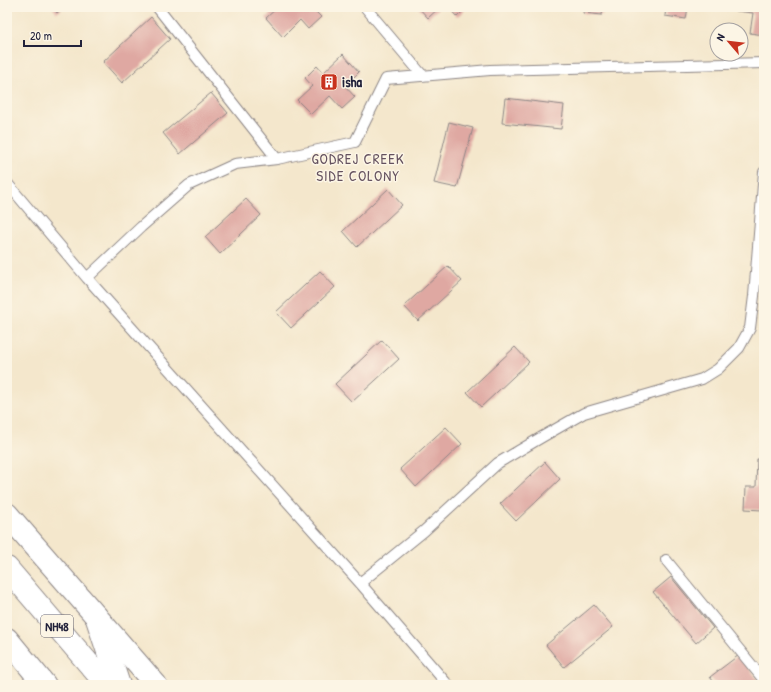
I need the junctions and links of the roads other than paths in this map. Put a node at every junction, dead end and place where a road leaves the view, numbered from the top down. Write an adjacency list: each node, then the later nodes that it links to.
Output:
1 (157, 7): 5 (lane)
2 (365, 7): 4 (lane)
3 (764, 63): 4 (lane)
4 (423, 76): 5 (lane)
5 (277, 159): 8 (lane)
6 (764, 172): 12 (lane)
7 (7, 183): 8 (lane)
8 (87, 278): 12 (lane)
9 (7, 514): 13 (main road)
10 (666, 560): 15 (lane)
11 (7, 568): 17 (main road, NH48)
12 (360, 583): 20 (lane)
13 (96, 616): 18 (main road); 19 (main road)
14 (7, 639): 16 (main road)
15 (764, 680)
16 (45, 685)
17 (107, 685)
18 (119, 685)
19 (156, 685)
20 (448, 685)

